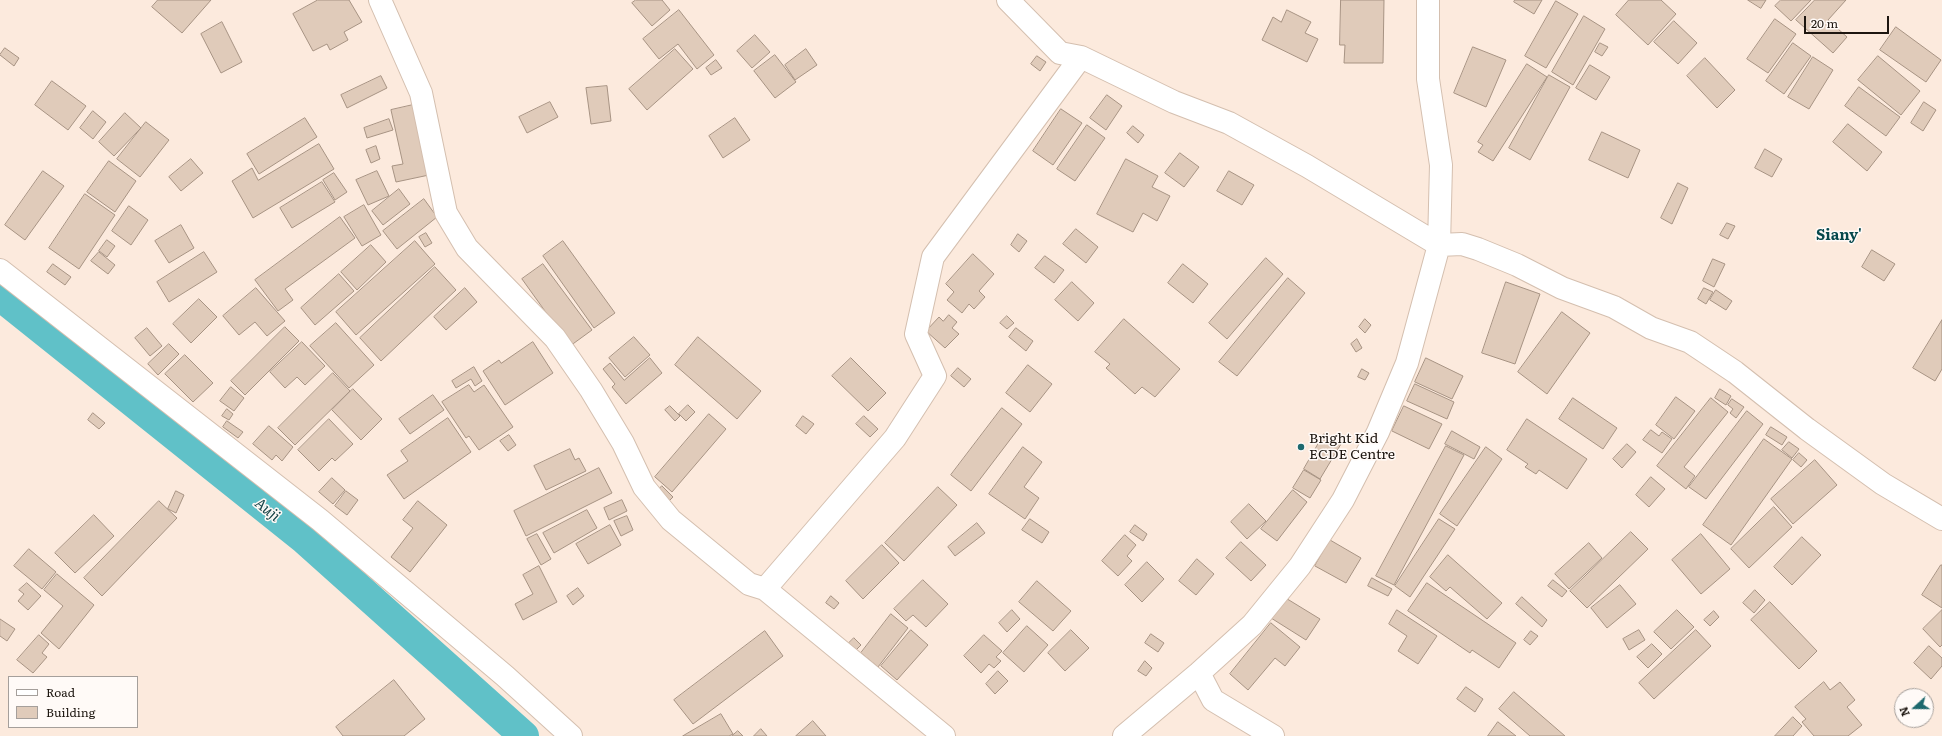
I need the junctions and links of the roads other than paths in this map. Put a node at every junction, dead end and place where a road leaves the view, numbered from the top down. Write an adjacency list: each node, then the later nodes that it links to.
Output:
1 (380, 0): 8 (street)
2 (1008, 0): 4 (street)
3 (1428, 0): 5 (street)
4 (1081, 57): 5 (street); 8 (street)
5 (1439, 245): 7 (street); 9 (street)
6 (0, 270): 10 (street)
7 (1942, 519)
8 (765, 589): 11 (street)
9 (1199, 673): 12 (street); 13 (street)
10 (571, 736)
11 (944, 736)
12 (1124, 736)
13 (1273, 736)

